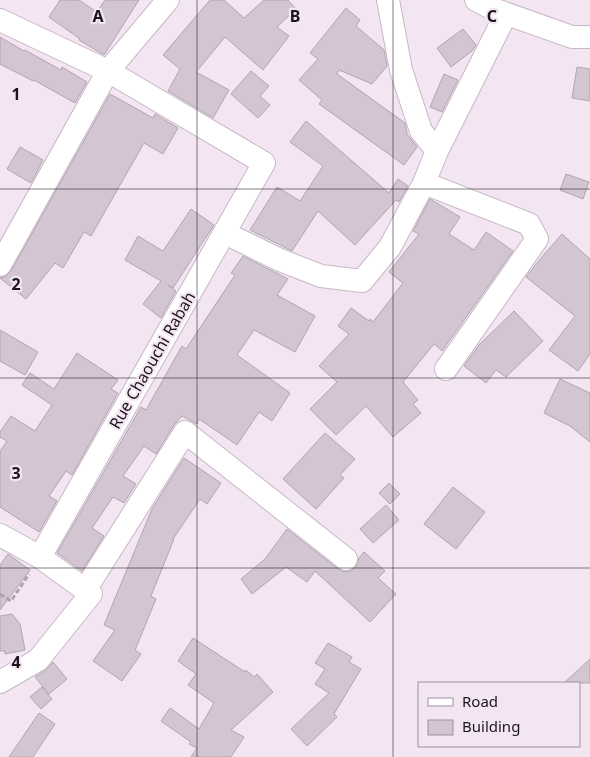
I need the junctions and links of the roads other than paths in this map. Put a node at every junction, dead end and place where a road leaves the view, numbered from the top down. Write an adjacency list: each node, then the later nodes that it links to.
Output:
1 (146, 0): 8 (street)
2 (168, 0): 8 (street)
3 (388, 0): 9 (street)
4 (476, 0): 5 (street)
5 (506, 14): 7 (street); 9 (street)
6 (0, 20): 8 (street)
7 (590, 37)
8 (108, 71): 11 (street, Rue Chaouchi Rabah); 12 (street)
9 (437, 152): 10 (street)
10 (424, 183): 11 (street); 13 (street)
11 (225, 233): 15 (street, Rue Chaouchi Rabah)
12 (0, 266)
13 (446, 369)
14 (0, 536): 15 (street)
15 (40, 557): 17 (street)
16 (346, 559): 17 (street)
17 (85, 590): 18 (street)
18 (0, 682)

